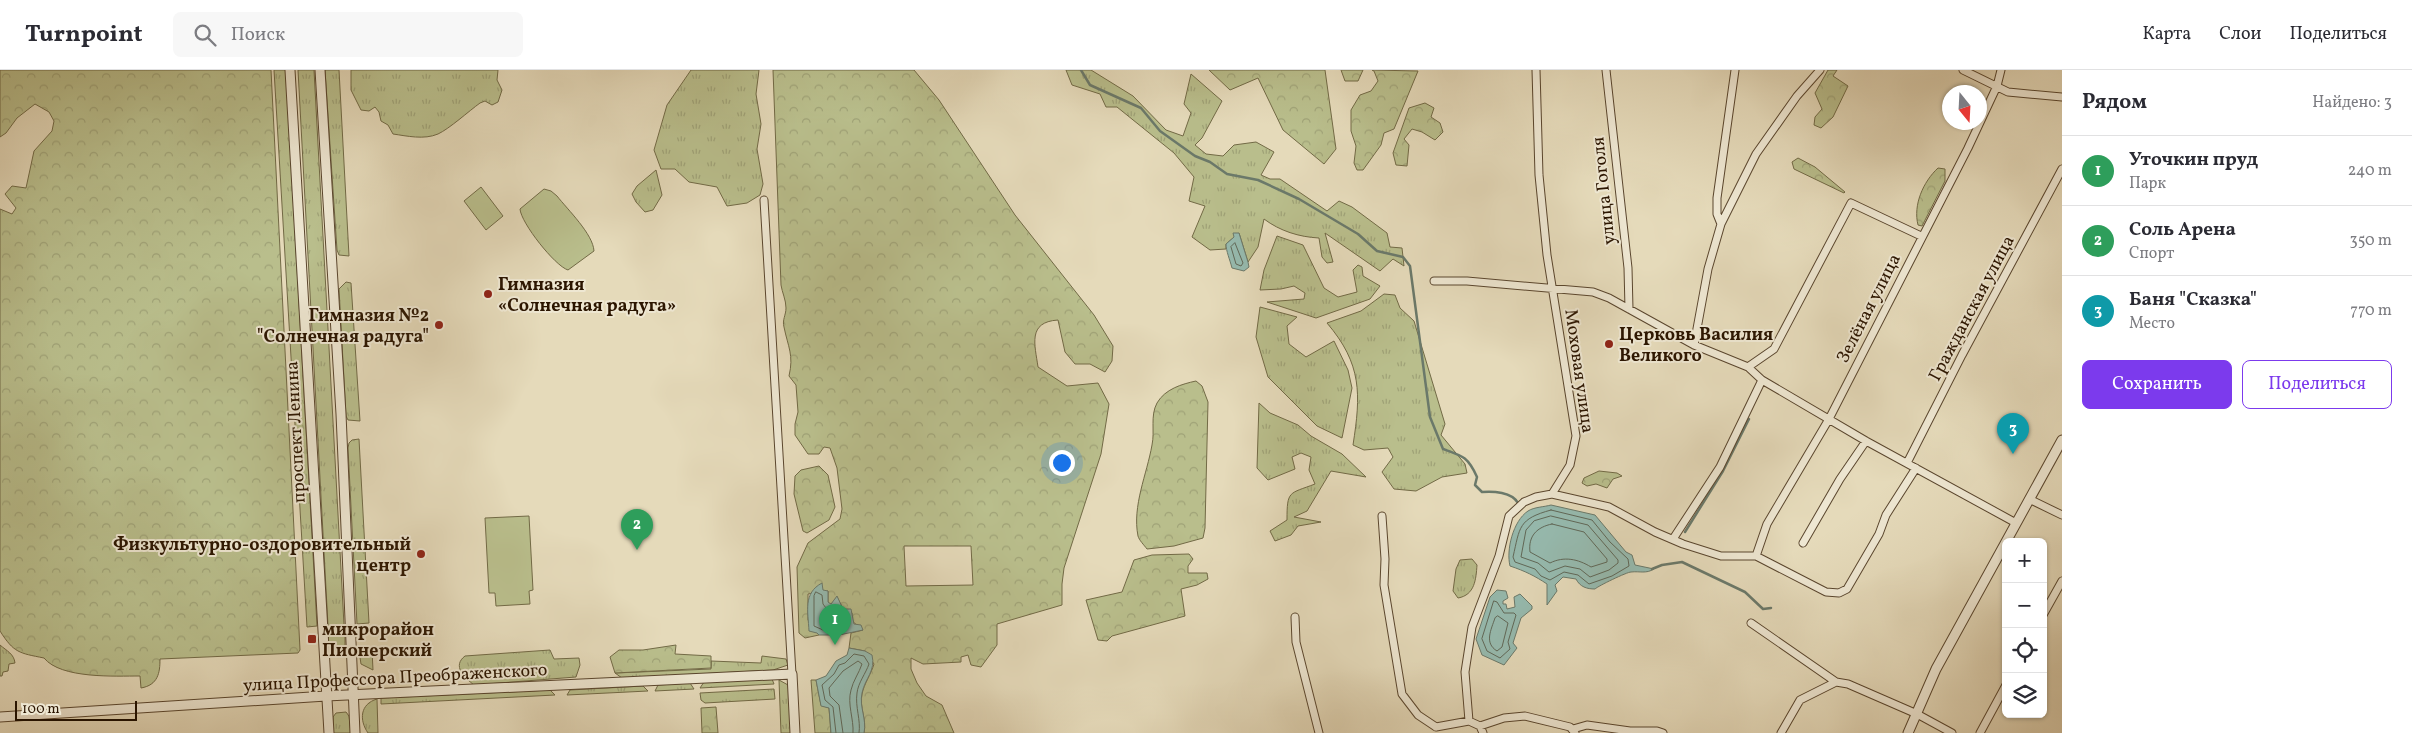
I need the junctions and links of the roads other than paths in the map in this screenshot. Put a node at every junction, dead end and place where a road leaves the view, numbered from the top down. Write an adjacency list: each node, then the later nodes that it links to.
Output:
1 (290, 70): 42 (street, проспект Ленина)
2 (320, 70): 41 (street)
3 (1536, 70): 16 (street, Моховая улица)
4 (1606, 70): 17 (street, улица Гоголя)
5 (1735, 70): 13 (street)
6 (1820, 70): 13 (street)
7 (1963, 70): 9 (street)
8 (2000, 70): 9 (street, Зелёная улица)
9 (1996, 86): 10 (street); 14 (street, Зелёная улица)
10 (2062, 97)
11 (2062, 169): 24 (street, Гражданская улица)
12 (764, 200): 38 (street)
13 (1721, 224): 18 (street)
14 (1921, 236): 19 (street); 21 (street, Зелёная улица)
15 (1434, 281): 16 (street)
16 (1553, 287): 17 (street); 26 (street, Моховая улица)
17 (1629, 309): 18 (street)
18 (1694, 346): 19 (street)
19 (1748, 367): 20 (street)
20 (1762, 380): 21 (street); 31 (street)
21 (1829, 418): 23 (street); 33 (street, Зелёная улица)
22 (2062, 440): 27 (street)
23 (1866, 442): 24 (street); 32 (street)
24 (1907, 463): 25 (street)
25 (1916, 468): 30 (street); 33 (street)
26 (1552, 494): 31 (street); 45 (street)
27 (2029, 499): 28 (street); 30 (street)
28 (2062, 515)
29 (1382, 516): 46 (street)
30 (2016, 523): 43 (street)
31 (1673, 539): 33 (street)
32 (1802, 544)
33 (1756, 556)
34 (2062, 580): 35 (street)
35 (2047, 608)
36 (1295, 617): 52 (street)
37 (1751, 623): 39 (street)
38 (792, 674): 41 (street, улица Профессора Преображенского); 51 (street)
39 (1836, 682): 43 (street); 55 (street)
40 (2002, 692): 58 (street)
41 (354, 695): 42 (street, улица Профессора Преображенского); 50 (street)
42 (326, 696): 44 (street, улица Профессора Преображенского); 49 (street, проспект Ленина)
43 (1916, 714): 56 (street); 57 (street)
44 (0, 717)
45 (1469, 721): 46 (street); 47 (street)
46 (1436, 727): 53 (street)
47 (1482, 729): 48 (street)
48 (1574, 731): 54 (street)
49 (329, 733)
50 (355, 733)
51 (795, 733)
52 (1319, 733)
53 (1429, 733)
54 (1663, 733)
55 (1780, 733)
56 (1908, 733)
57 (1952, 733)
58 (1980, 733)

